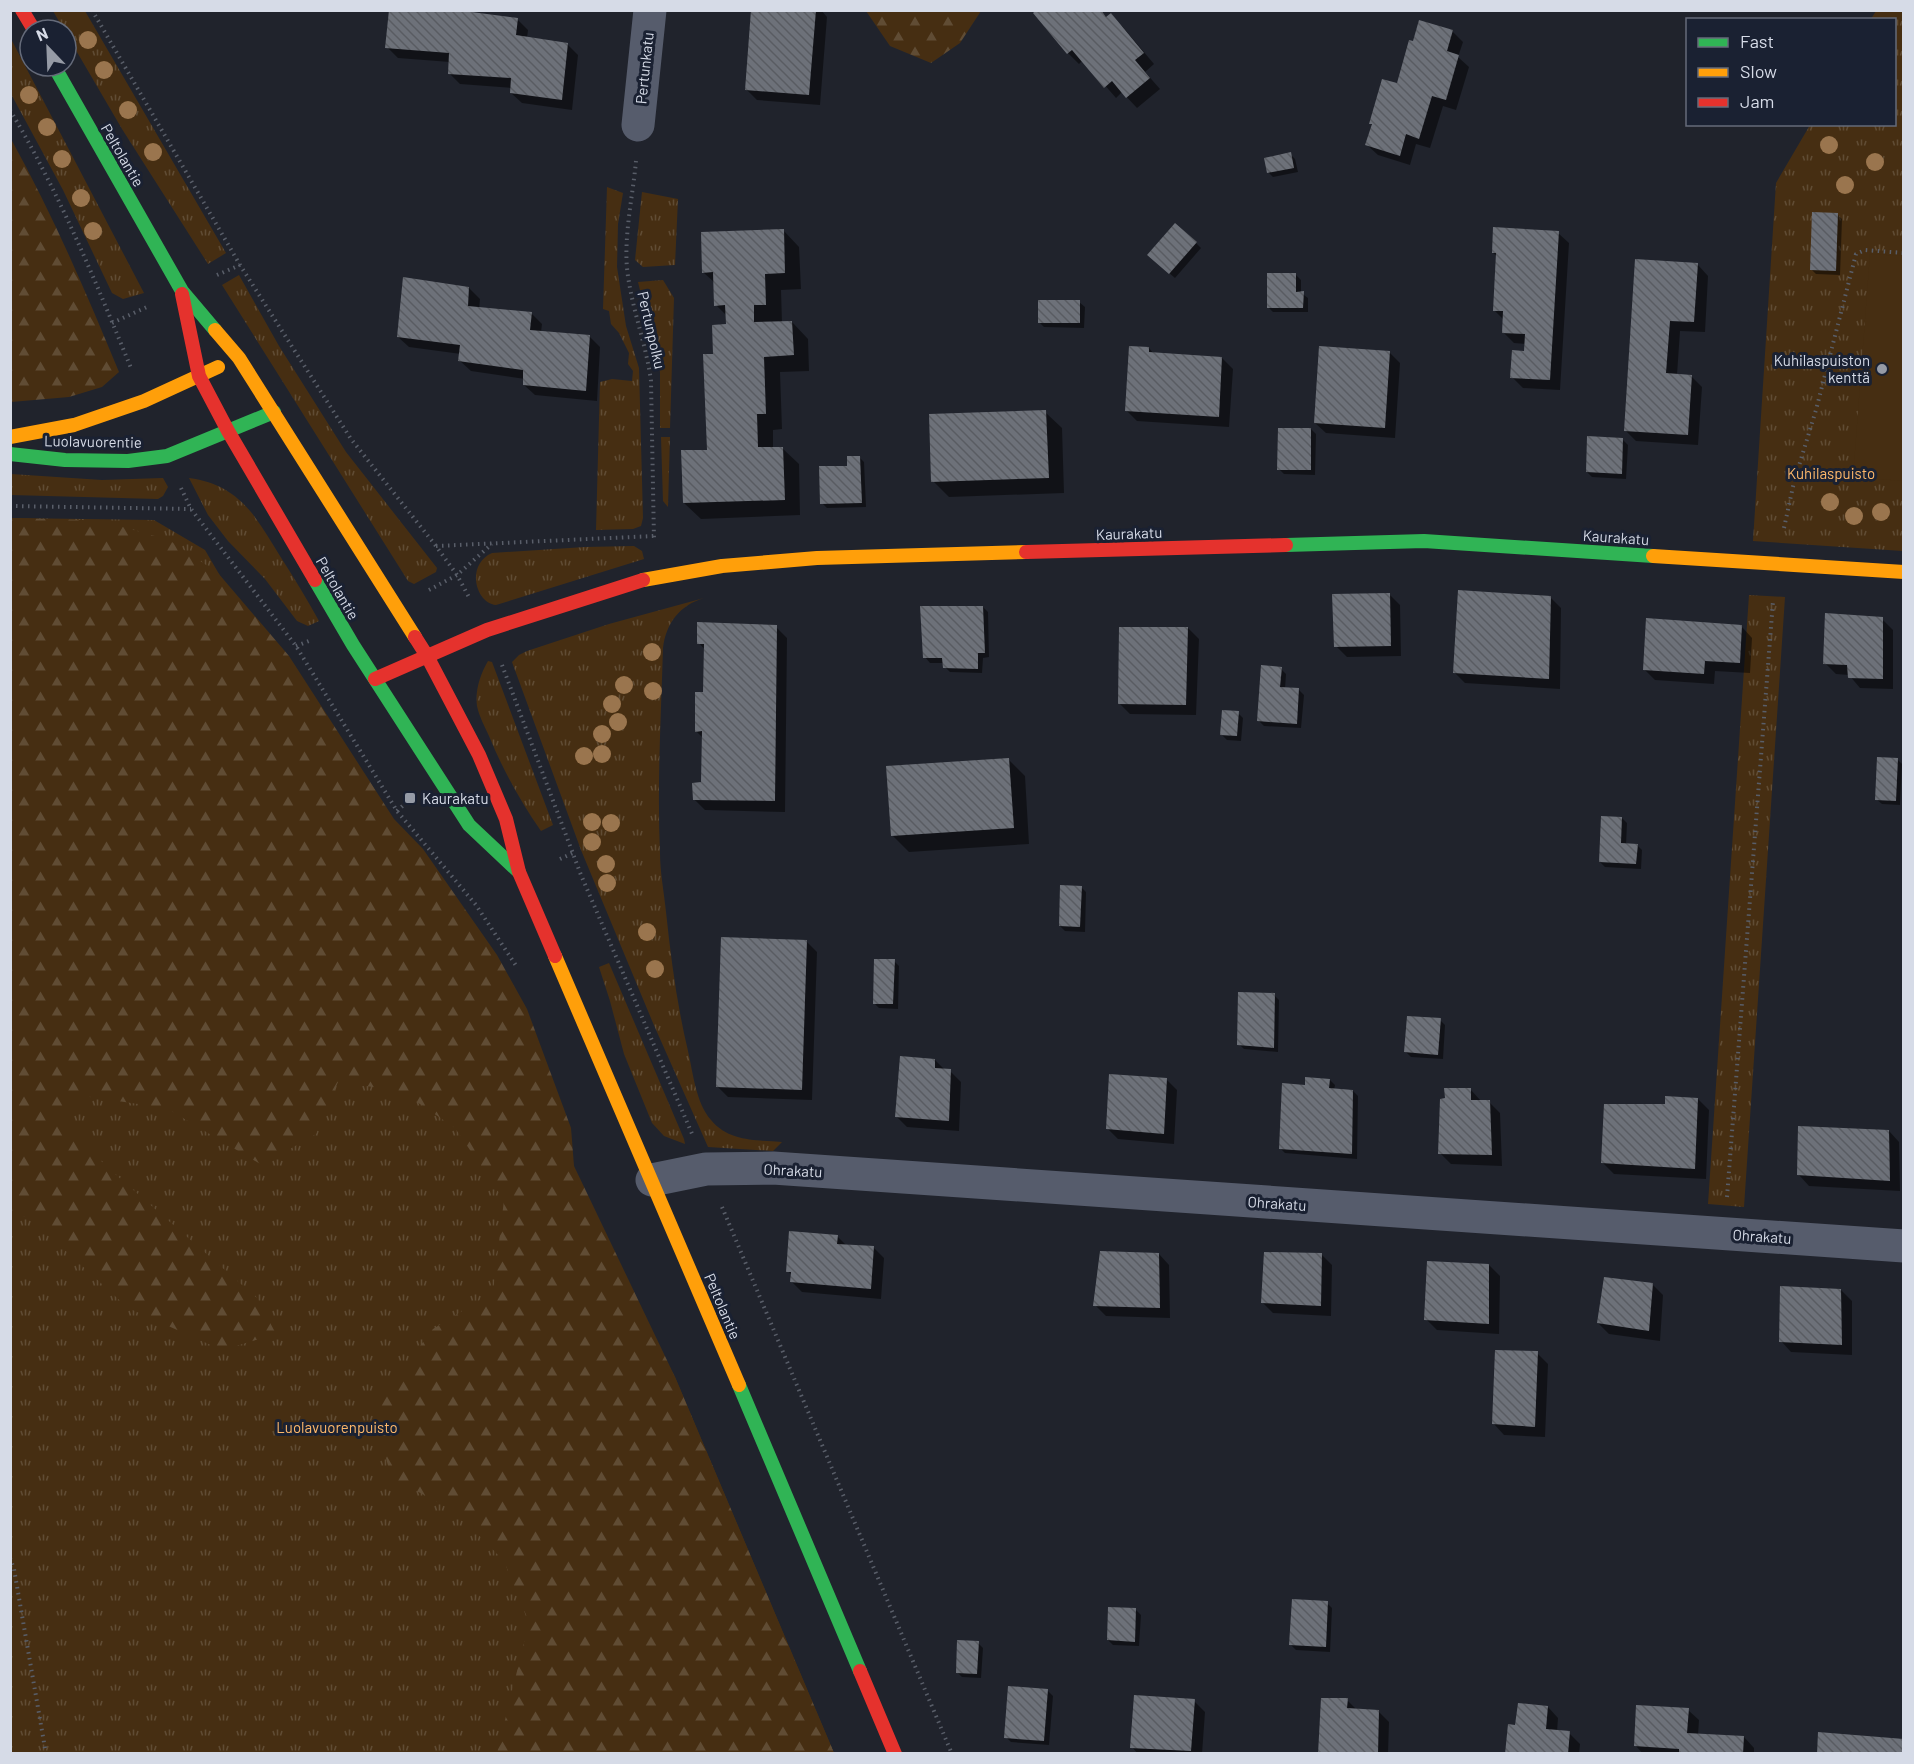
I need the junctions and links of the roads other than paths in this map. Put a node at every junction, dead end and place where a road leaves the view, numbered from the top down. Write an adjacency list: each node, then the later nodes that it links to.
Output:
1 (650, 10): 3 (street, Pertunkatu)
2 (61, 78): 4 (street, Peltolantie)
3 (639, 125)
4 (182, 291): 5 (street, Peltolantie); 6 (street, Peltolantie)
5 (239, 358): 6 (street, Luolavuorentie); 7 (street, Peltolantie)
6 (199, 376): 8 (street, Peltolantie); 9 (street, Luolavuorentie)
7 (274, 412): 8 (street, Luolavuorentie); 12 (street, Peltolantie)
8 (228, 431): 10 (street, Luolavuorentie); 13 (street, Peltolantie)
9 (10, 437)
10 (10, 454)
11 (1904, 572): 12 (street, Kaurakatu)
12 (427, 656): 13 (street, Kaurakatu); 14 (street, Peltolantie)
13 (375, 679): 14 (street, Peltolantie)
14 (519, 872): 15 (street, Peltolantie)
15 (652, 1180): 16 (street, Ohrakatu); 17 (street, Peltolantie)
16 (1904, 1246)
17 (895, 1754)

